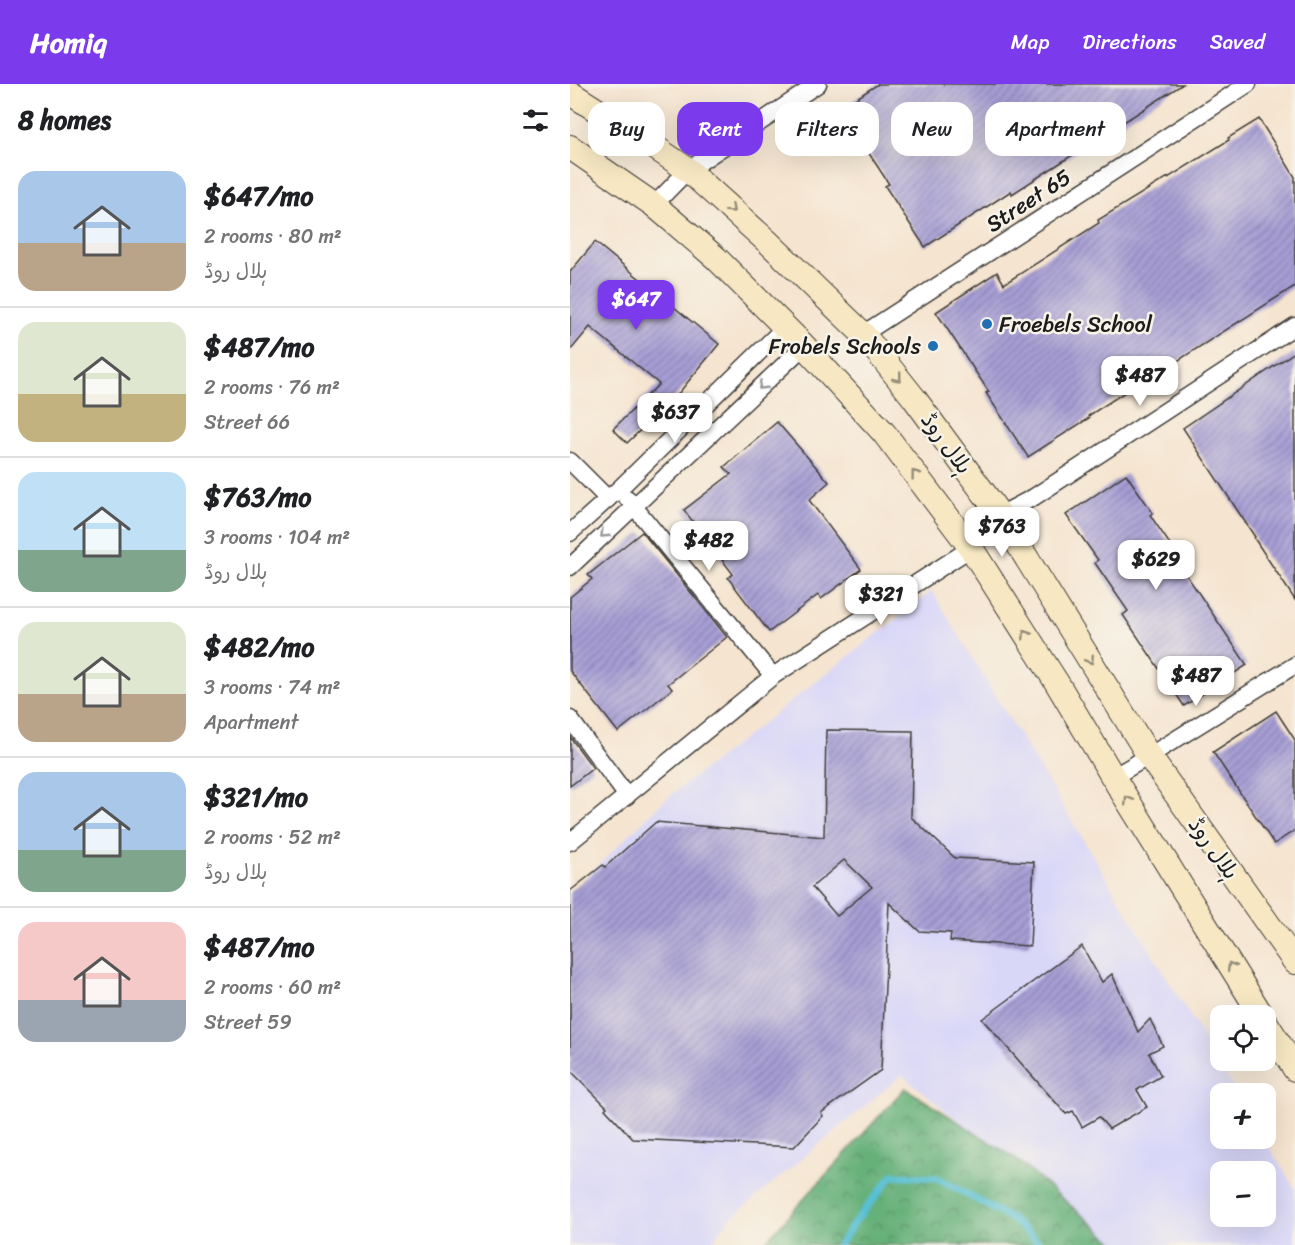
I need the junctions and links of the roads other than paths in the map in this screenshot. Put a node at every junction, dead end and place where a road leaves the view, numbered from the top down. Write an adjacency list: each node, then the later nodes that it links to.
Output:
1 (818, 84): 5 (street)
2 (1248, 84): 9 (street, Street 65)
3 (570, 93): 5 (street, ہلال روڈ)
4 (570, 147): 6 (street, ہلال روڈ)
5 (688, 170): 6 (street); 9 (street, ہلال روڈ, one-way to 9)
6 (654, 205): 8 (street, ہلال روڈ)
7 (1295, 326): 14 (street)
8 (785, 327): 10 (street, ہلال روڈ); 12 (street)
9 (863, 334): 14 (street, ہلال روڈ, one-way to 14)
10 (804, 346): 13 (street, one-way to 13); 16 (street, ہلال روڈ, one-way to 10)
11 (570, 462): 12 (street)
12 (614, 493): 13 (street); 15 (street)
13 (633, 507): 17 (street, one-way to 17); 19 (street)
14 (1000, 515): 21 (street, ہلال روڈ, one-way to 21)
15 (570, 533)
16 (971, 548): 19 (street); 22 (street, ہلال روڈ, one-way to 16)
17 (570, 567)
18 (1295, 665): 21 (street)
19 (773, 676): 23 (street)
20 (570, 719): 23 (street)
21 (1149, 756): 22 (street); 25 (street, ہلال روڈ)
22 (1113, 777): 26 (street, ہلال روڈ, one-way to 22)
23 (627, 796): 24 (street)
24 (570, 842)
25 (1295, 962)
26 (1255, 1005)
27 (1276, 1039): 28 (street)
28 (1295, 1069)

